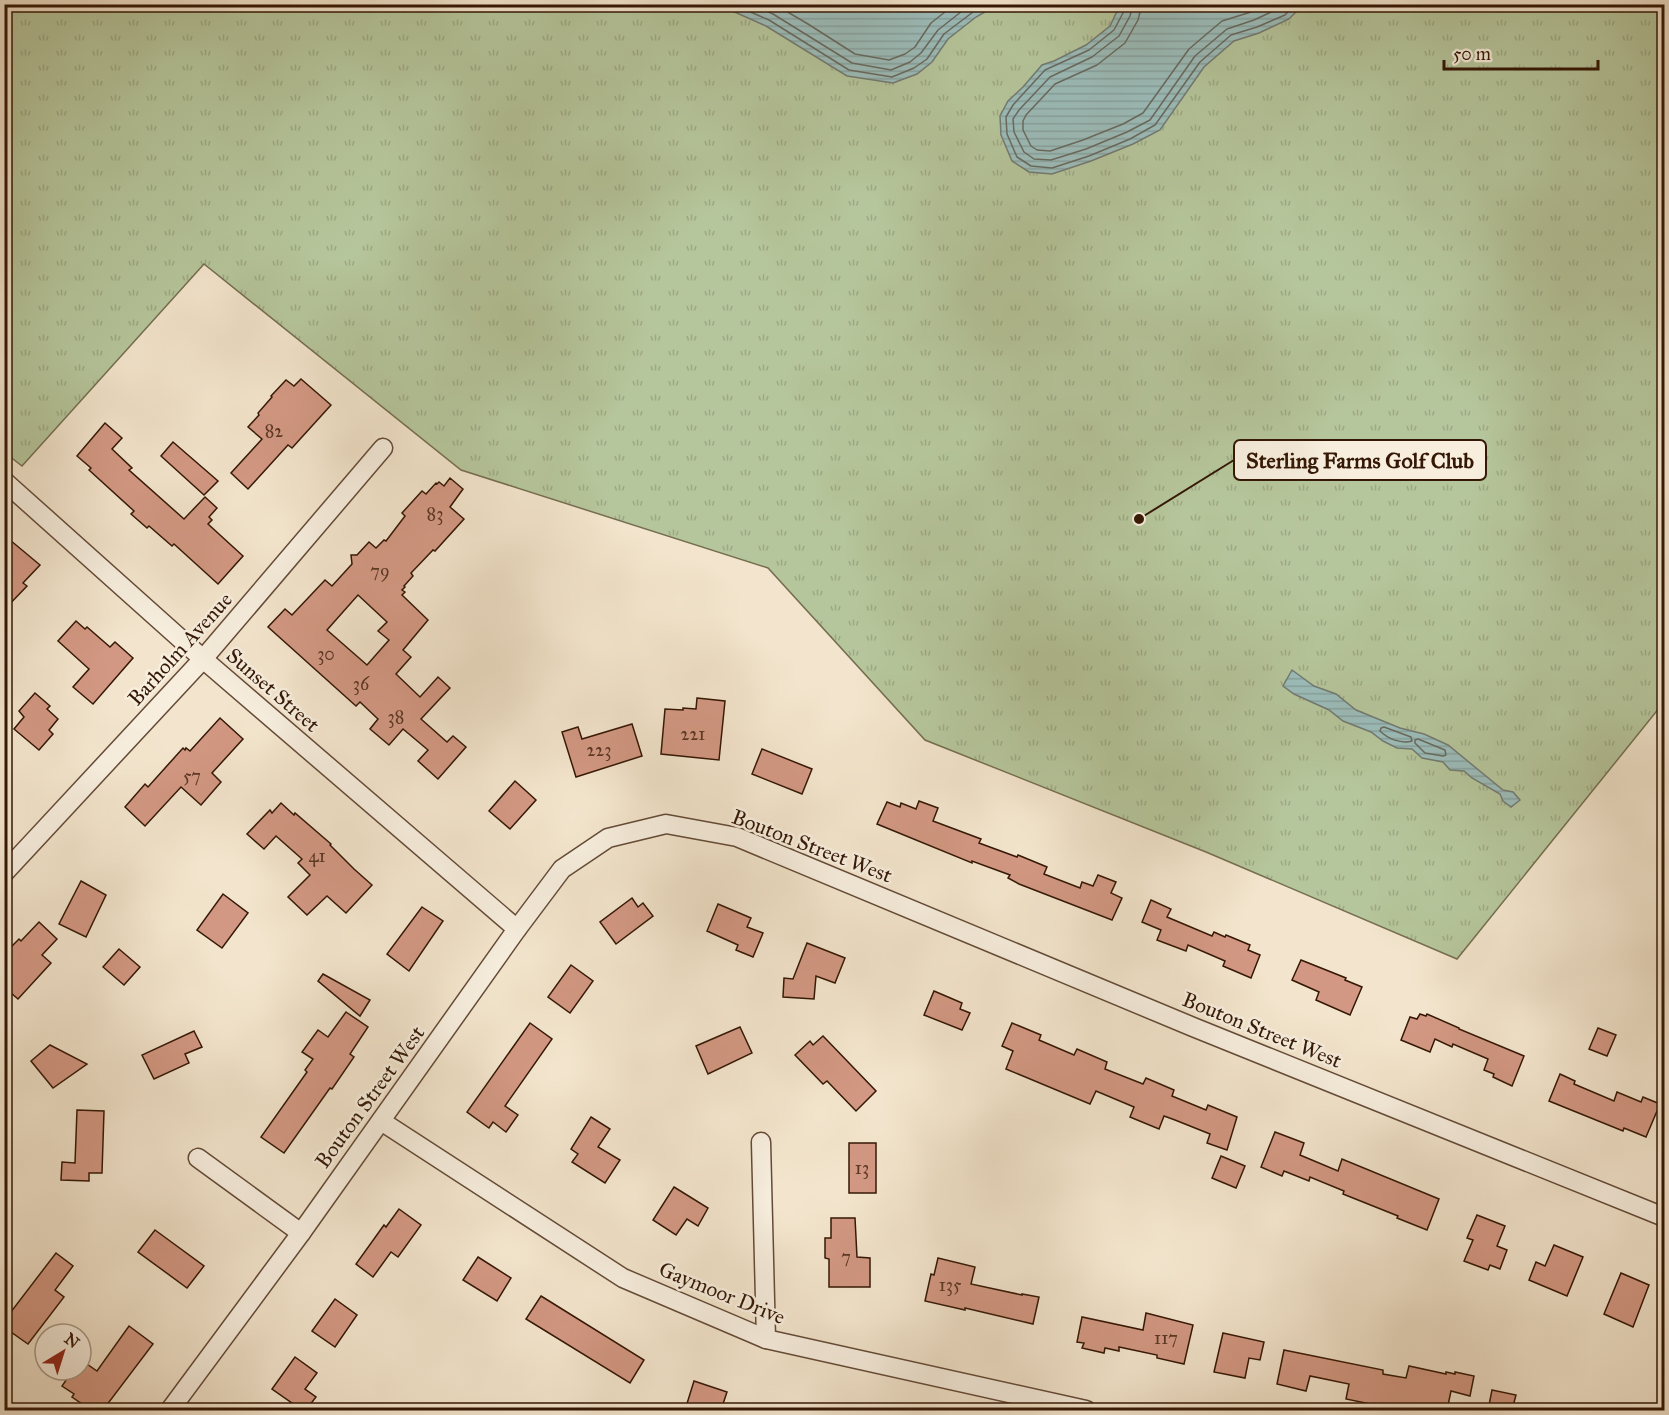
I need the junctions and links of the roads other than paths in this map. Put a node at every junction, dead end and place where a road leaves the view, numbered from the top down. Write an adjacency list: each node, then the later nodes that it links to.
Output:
1 (383, 448): 3 (street, Barholm Avenue)
2 (4, 481): 3 (street, Sunset Street)
3 (203, 659): 4 (street, Barholm Avenue); 5 (street, Sunset Street)
4 (4, 873)
5 (517, 929): 6 (street, Bouton Street West); 9 (street, Bouton Street West)
6 (381, 1121): 10 (street, Bouton Street West); 11 (street, Gaymoor Drive)
7 (761, 1142): 11 (street)
8 (198, 1158): 10 (street)
9 (1665, 1217)
10 (301, 1233): 12 (street, Bouton Street West)
11 (766, 1339): 13 (street, Gaymoor Drive)
12 (170, 1410)
13 (1086, 1410)

